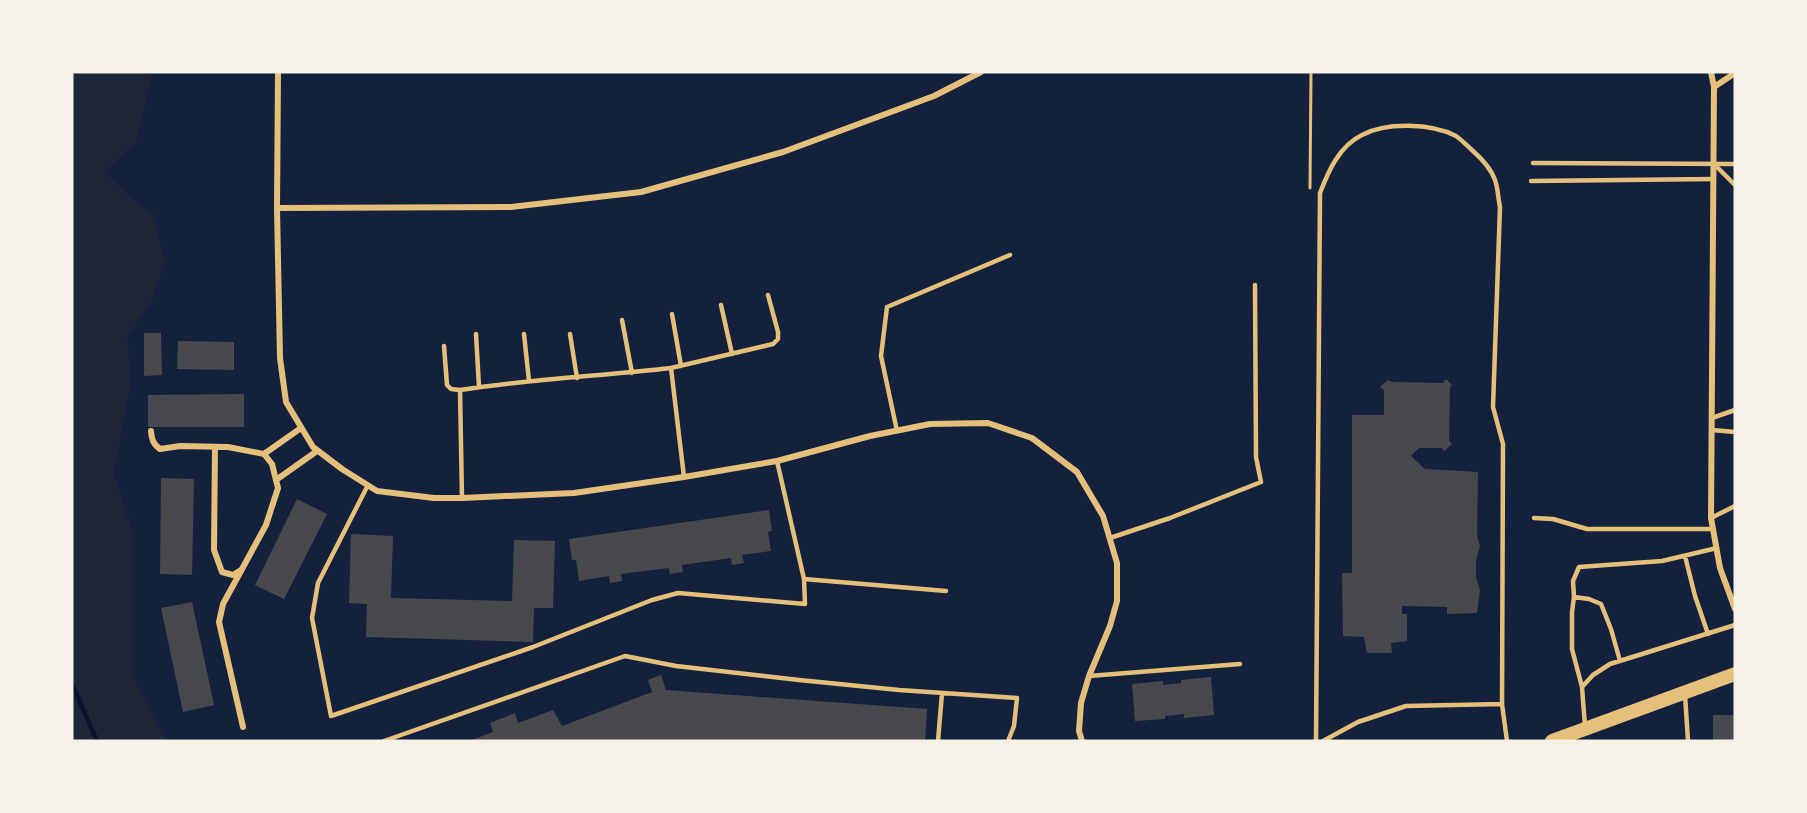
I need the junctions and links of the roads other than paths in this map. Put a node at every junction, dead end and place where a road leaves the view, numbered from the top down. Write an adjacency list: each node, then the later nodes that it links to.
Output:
1 (278, 72): 12 (street)
2 (981, 72): 12 (street)
3 (1711, 72): 5 (street)
4 (1735, 73): 5 (street)
5 (1714, 87): 7 (street)
6 (1533, 163): 7 (lane)
7 (1714, 164): 8 (lane); 9 (street); 11 (lane)
8 (1735, 164)
9 (1714, 179): 10 (lane); 32 (street)
10 (1531, 181)
11 (1735, 185)
12 (277, 208): 33 (street)
13 (1010, 255): 36 (lane)
14 (1255, 285): 50 (lane)
15 (768, 295): 23 (lane)
16 (721, 305): 23 (lane)
17 (672, 314): 24 (lane)
18 (622, 320): 26 (lane)
19 (476, 334): 29 (lane)
20 (524, 334): 28 (lane)
21 (570, 334): 27 (lane)
22 (444, 346): 30 (lane)
23 (732, 354): 24 (lane)
24 (681, 366): 25 (lane)
25 (671, 368): 26 (lane); 42 (lane)
26 (632, 373): 27 (lane)
27 (578, 378): 28 (lane)
28 (529, 381): 29 (lane)
29 (479, 387): 30 (lane)
30 (460, 390): 45 (lane)
31 (1735, 410): 32 (lane)
32 (1712, 418): 34 (street)
33 (301, 428): 39 (street); 40 (street)
34 (1712, 430): 37 (lane); 48 (street)
35 (151, 431): 38 (street)
36 (897, 431): 41 (street); 50 (street)
37 (1735, 432)
38 (215, 447): 40 (street); 53 (street)
39 (317, 451): 43 (street); 44 (street)
40 (264, 454): 43 (street)
41 (777, 461): 42 (street); 54 (lane)
42 (684, 477): 45 (street)
43 (276, 480): 53 (street)
44 (368, 485): 45 (street); 54 (lane)
45 (462, 498)
46 (1735, 506): 48 (lane)
47 (1534, 518): 49 (lane)
48 (1711, 518): 49 (street)
49 (1713, 529): 51 (street)
50 (1110, 538): 63 (street)
51 (1717, 548): 52 (lane); 57 (street)
52 (1685, 556): 56 (lane); 59 (lane)
53 (242, 570): 68 (street)
54 (804, 579): 55 (lane)
55 (946, 591)
56 (1574, 597): 60 (lane); 64 (lane)
57 (1735, 607)
58 (1735, 625): 59 (lane)
59 (1707, 634): 60 (lane)
60 (1620, 661): 64 (lane)
61 (1240, 664): 63 (lane)
62 (1735, 674): 66 (main road)
63 (1089, 676): 73 (street)
64 (1581, 687): 69 (lane)
65 (942, 693): 70 (lane); 71 (lane); 72 (lane)
66 (1685, 693): 69 (main road); 78 (lane)
67 (1502, 704): 74 (lane); 75 (lane); 76 (lane)
68 (243, 727)
69 (1585, 729): 77 (main road)
70 (384, 741)
71 (938, 741)
72 (1008, 741)
73 (1082, 741)
74 (1316, 741)
75 (1323, 741)
76 (1508, 741)
77 (1552, 741)
78 (1688, 741)

